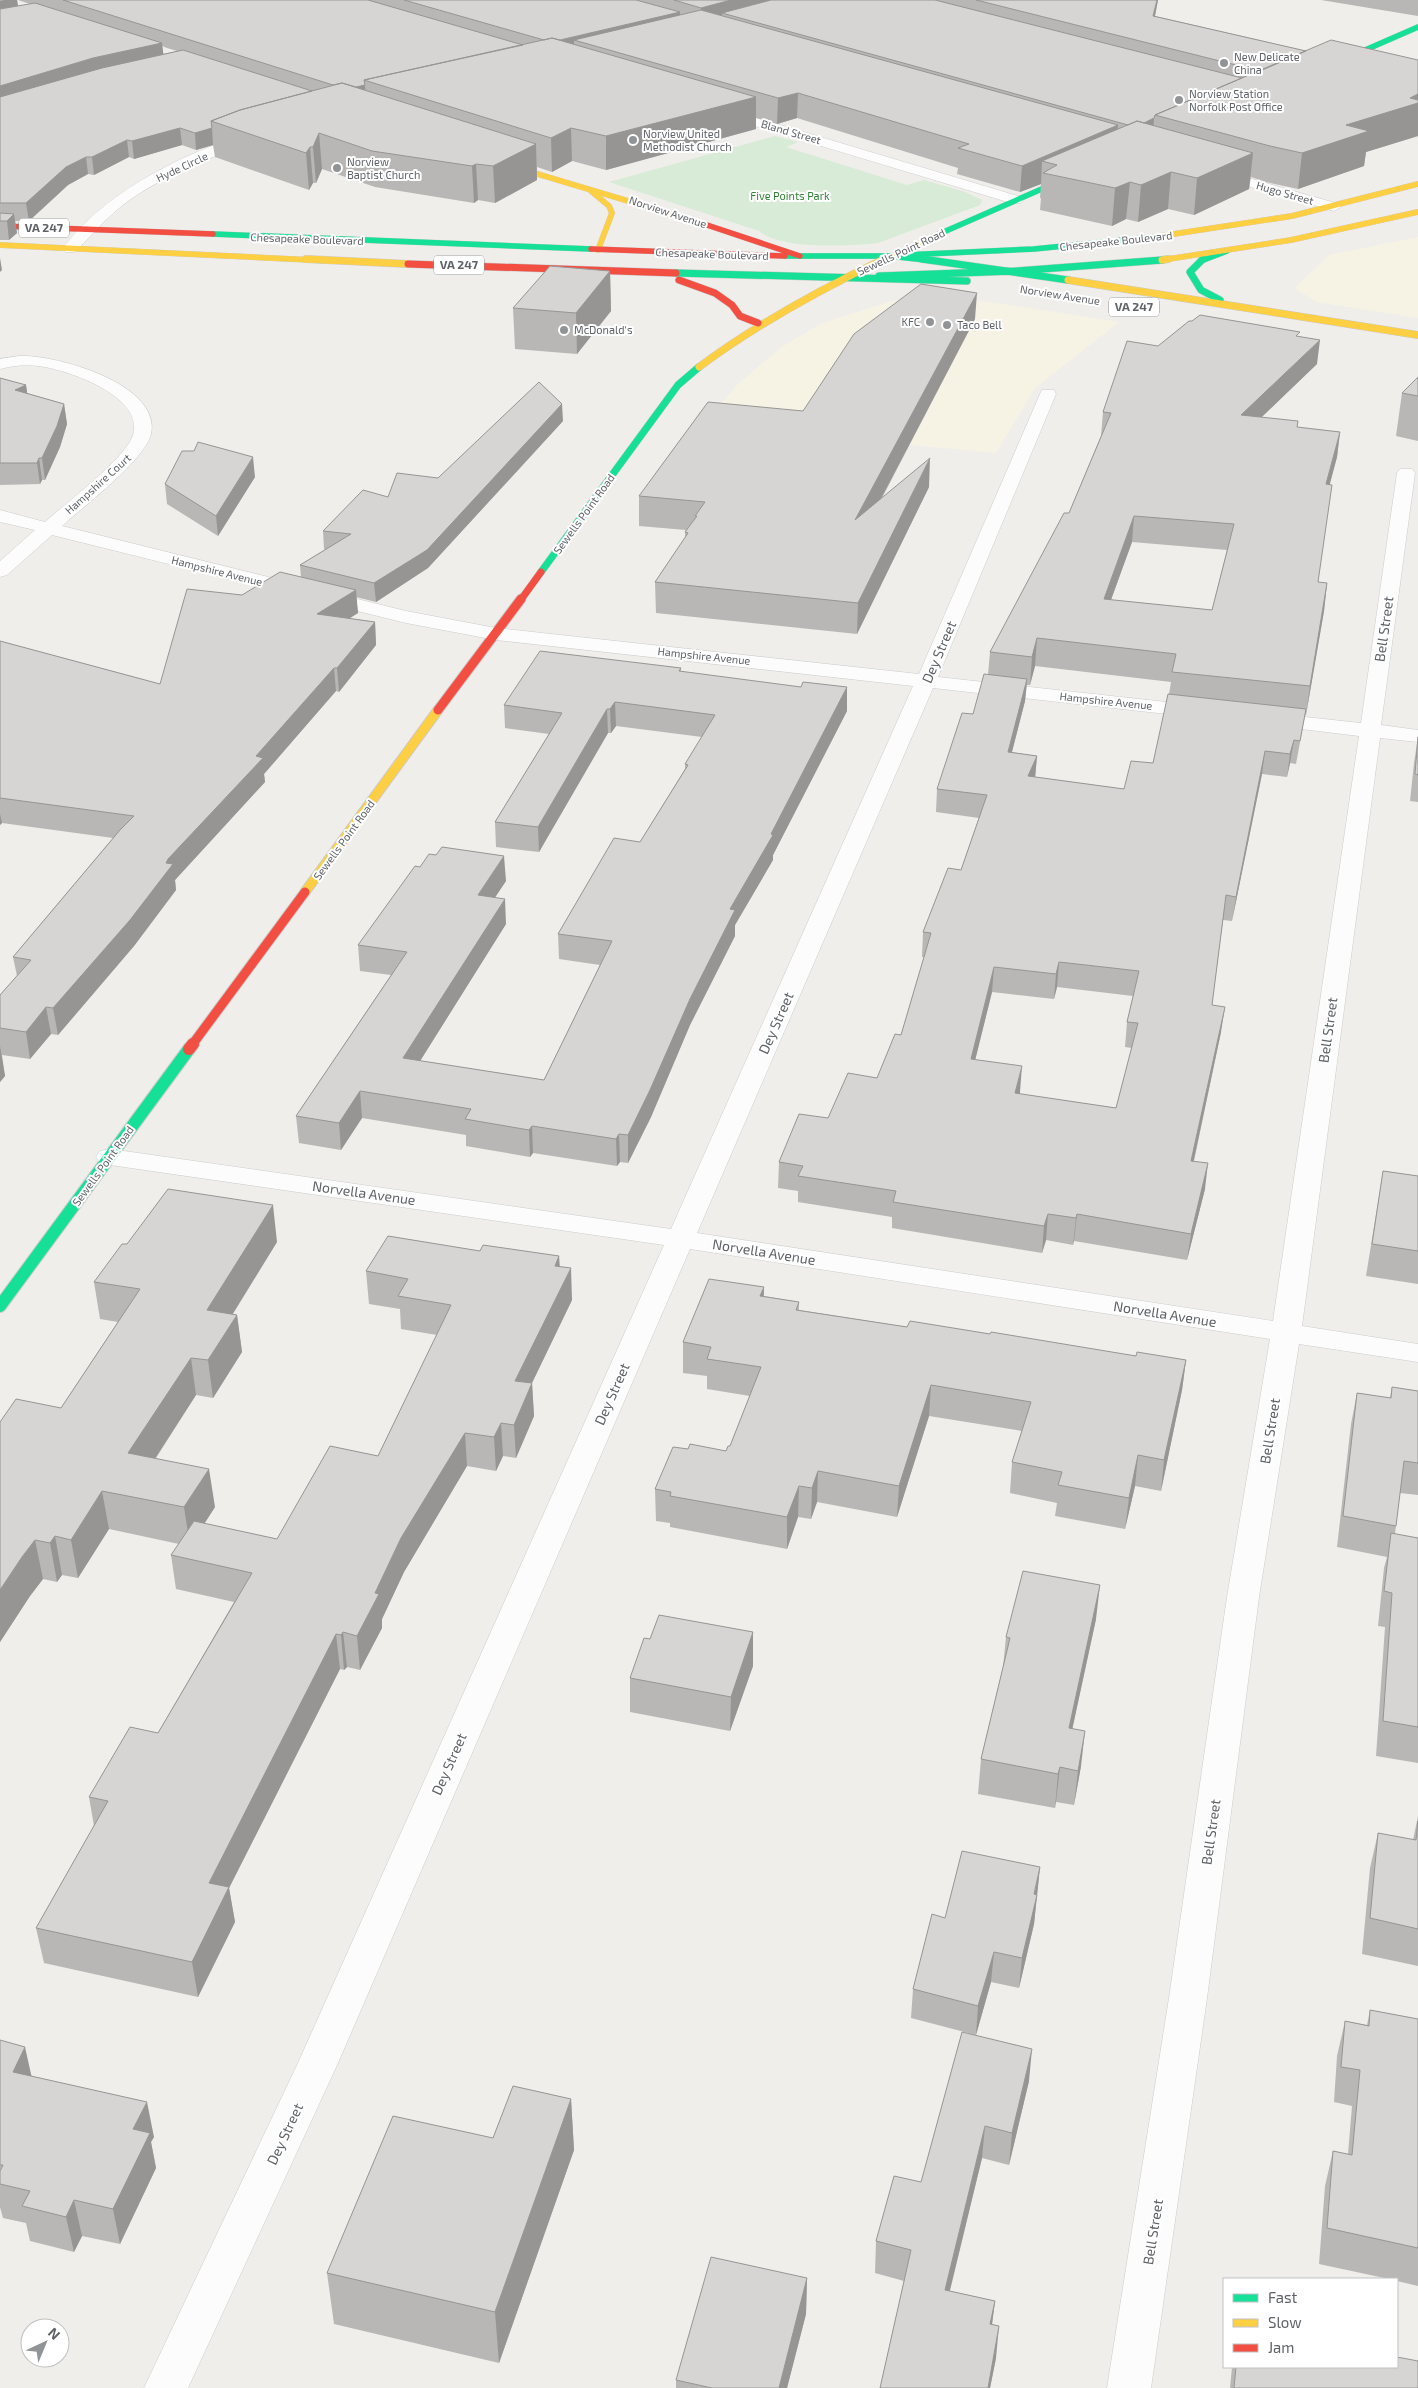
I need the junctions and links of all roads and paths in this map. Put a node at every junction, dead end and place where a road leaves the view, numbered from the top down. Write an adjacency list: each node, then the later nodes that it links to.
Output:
1 (1418, 26): 2 (main road)
2 (1321, 69)
3 (703, 107): 10 (street, Bland Street)
4 (261, 134): 16 (street, Hyde Circle)
5 (488, 158): 9 (main road, Norview Avenue)
6 (1198, 168): 11 (street, Hugo Street)
7 (1087, 170): 10 (main road, Sewells Point Road)
8 (1418, 184): 11 (main road, Chesapeake Boulevard)
9 (591, 191): 21 (main road, Norview Avenue); 23 (main road, Norview Avenue)
10 (1016, 200): 13 (main road, Sewells Point Road)
11 (1334, 207): 19 (main road, Chesapeake Boulevard)
12 (1418, 212): 22 (main road, Chesapeake Boulevard)
13 (976, 218): 15 (main road); 24 (main road, Sewells Point Road)
14 (0, 226): 16 (main road, Chesapeake Boulevard / VA 247)
15 (986, 227)
16 (89, 230): 20 (street, Hyde Circle); 21 (main road, Chesapeake Boulevard / VA 247)
17 (1004, 238): 19 (main road)
18 (0, 246): 20 (main road, Chesapeake Boulevard / VA 247)
19 (1050, 248): 24 (main road, Chesapeake Boulevard)
20 (70, 249): 26 (main road, Chesapeake Boulevard / VA 247)
21 (598, 250): 23 (main road, Chesapeake Boulevard / VA 247)
22 (1227, 251): 25 (main road, Chesapeake Boulevard); 29 (main road)
23 (800, 256): 24 (main road, Chesapeake Boulevard / VA 247)
24 (890, 256): 25 (main road, Norview Avenue / VA 247); 27 (main road, Sewells Point Road)
25 (1017, 271): 27 (main road, Chesapeake Boulevard); 29 (main road, Norview Avenue / VA 247)
26 (651, 272): 27 (main road, Chesapeake Boulevard / VA 247); 30 (main road)
27 (848, 277): 28 (main road, VA 247); 30 (main road, Sewells Point Road)
28 (991, 284)
29 (1236, 306): 31 (main road, Norview Avenue / VA 247)
30 (758, 323): 38 (main road, Sewells Point Road)
31 (1418, 335)
32 (0, 364): 36 (street, Hampshire Court)
33 (1048, 394): 39 (street, Dey Street)
34 (1406, 473): 42 (street, Bell Street)
35 (0, 516): 36 (street, Hampshire Avenue)
36 (49, 528): 37 (street); 38 (street, Hampshire Avenue)
37 (0, 571)
38 (496, 634): 39 (street, Hampshire Avenue); 44 (main road, Sewells Point Road)
39 (926, 681): 40 (street, Hampshire Avenue); 45 (street, Dey Street)
40 (1222, 714)
41 (1251, 717): 42 (street)
42 (1369, 730): 43 (street); 47 (street, Bell Street)
43 (1418, 736)
44 (110, 1156): 45 (street, Norvella Avenue); 46 (main road, Sewells Point Road)
45 (680, 1238): 47 (street, Norvella Avenue); 49 (street, Dey Street)
46 (0, 1306)
47 (1286, 1333): 48 (street, Norvella Avenue); 50 (street, Bell Street)
48 (1418, 1353)
49 (166, 2388)
50 (1129, 2388)

